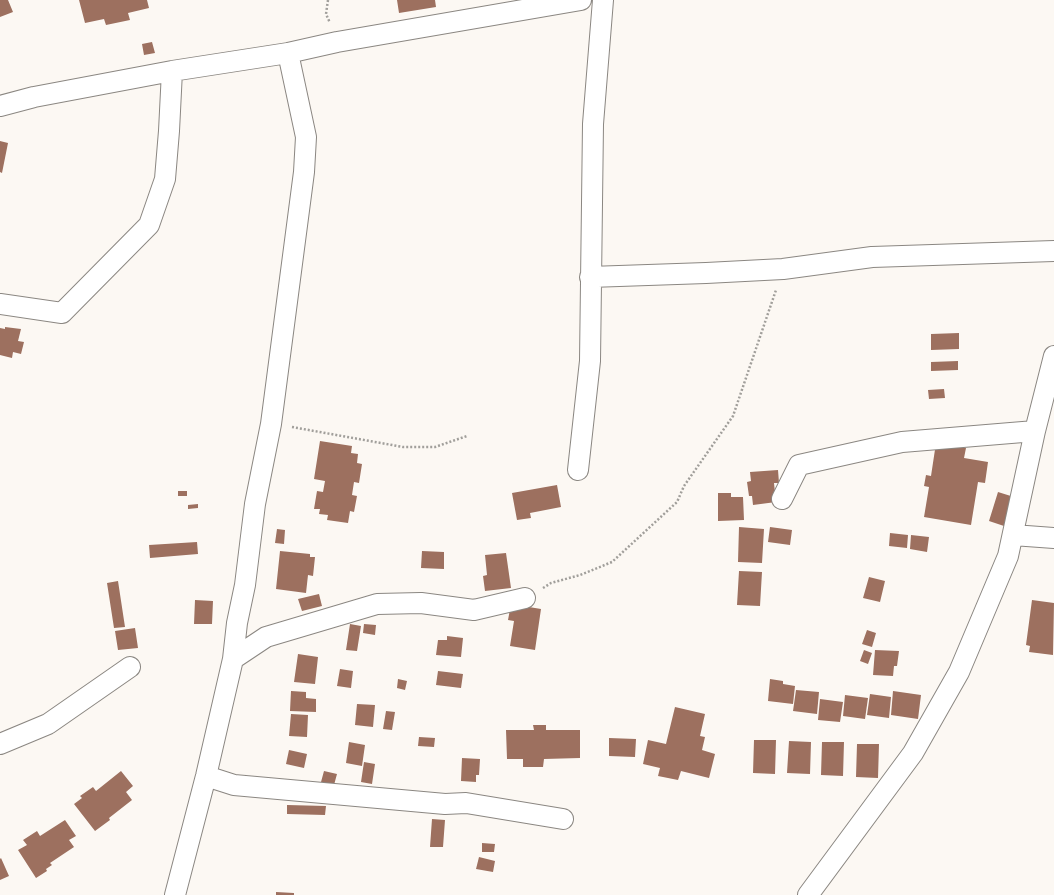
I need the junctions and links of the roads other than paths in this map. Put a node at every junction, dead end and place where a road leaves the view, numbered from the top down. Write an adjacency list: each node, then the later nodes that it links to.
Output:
1 (581, 0): 3 (street)
2 (603, 0): 7 (street)
3 (288, 53): 4 (street); 16 (street)
4 (172, 71): 5 (street); 8 (street)
5 (0, 106)
6 (1054, 251): 7 (street)
7 (590, 277): 11 (street)
8 (0, 304)
9 (1054, 356): 10 (street)
10 (1035, 431): 12 (street); 13 (street)
11 (578, 470)
12 (782, 499)
13 (1013, 535): 14 (street); 22 (street)
14 (1054, 538)
15 (525, 598): 16 (street)
16 (232, 659): 19 (street)
17 (130, 668): 18 (street)
18 (0, 744)
19 (206, 776): 20 (street); 21 (street)
20 (563, 819)
21 (175, 895)
22 (808, 895)

